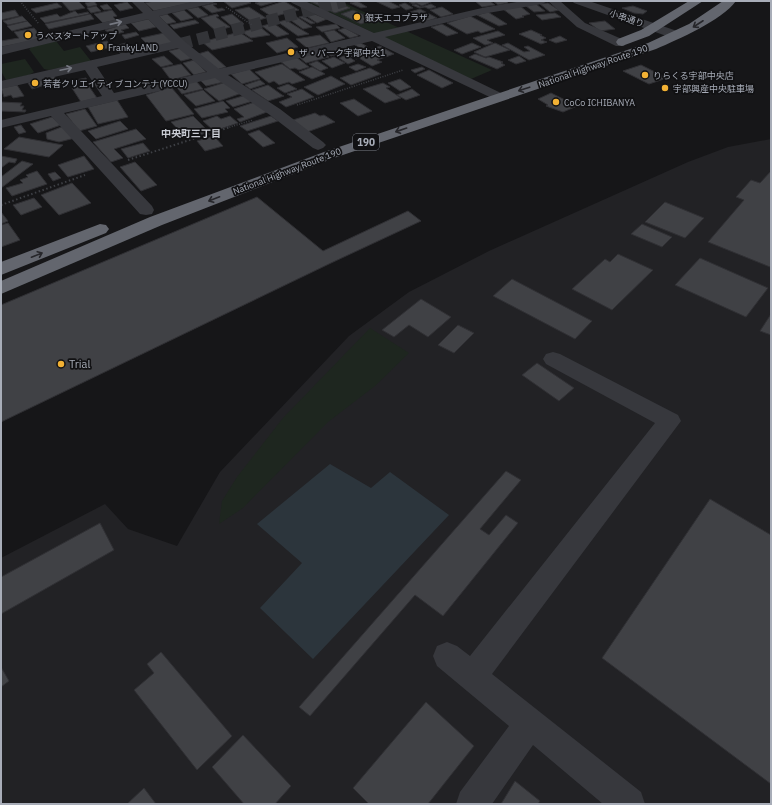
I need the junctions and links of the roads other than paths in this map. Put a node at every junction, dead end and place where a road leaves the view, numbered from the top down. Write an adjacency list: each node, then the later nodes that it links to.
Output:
1 (137, 1): 9 (street)
2 (209, 1): 9 (street)
3 (296, 1): 12 (street)
4 (542, 1): 12 (street)
5 (553, 1): 13 (street)
6 (578, 1): 10 (street, 小串通り)
7 (696, 1): 10 (highway, National Highway Route 190)
8 (730, 1): 11 (highway, National Highway Route 190 / 190, one-way to 11)
9 (152, 14): 14 (street); 15 (street, one-way to 9)
10 (654, 28): 11 (street, 小串通り); 13 (highway, National Highway Route 190)
11 (676, 35): 23 (highway, National Highway Route 190 / 190, one-way to 23)
12 (373, 36): 18 (street); 21 (street)
13 (620, 43): 16 (highway, National Highway Route 190)
14 (180, 44): 17 (street); 18 (street)
15 (1, 51)
16 (568, 59)
17 (89, 65): 20 (street, one-way to 17); 24 (street)
18 (218, 74): 24 (street); 30 (street)
19 (502, 81): 21 (highway)
20 (1, 85)
21 (480, 88): 22 (highway); 23 (street)
22 (458, 96)
23 (498, 97): 35 (highway, National Highway Route 190 / 190, one-way to 35)
24 (111, 99): 25 (street)
25 (55, 112): 27 (street); 31 (street)
26 (1, 116): 27 (street)
27 (32, 117): 28 (street)
28 (1, 124)
29 (377, 124): 30 (highway, National Highway Route 190 / 190)
30 (318, 144): 31 (highway, National Highway Route 190 / 190)
31 (146, 210): 32 (highway, National Highway Route 190 / 190)
32 (132, 216)
33 (110, 225): 34 (highway, one-way to 33)
34 (1, 269)
35 (1, 288)
36 (553, 359): 38 (street)
37 (447, 656): 38 (street)
38 (472, 677): 39 (street)
39 (529, 724): 40 (street); 41 (street)
40 (472, 804)
41 (629, 804)

